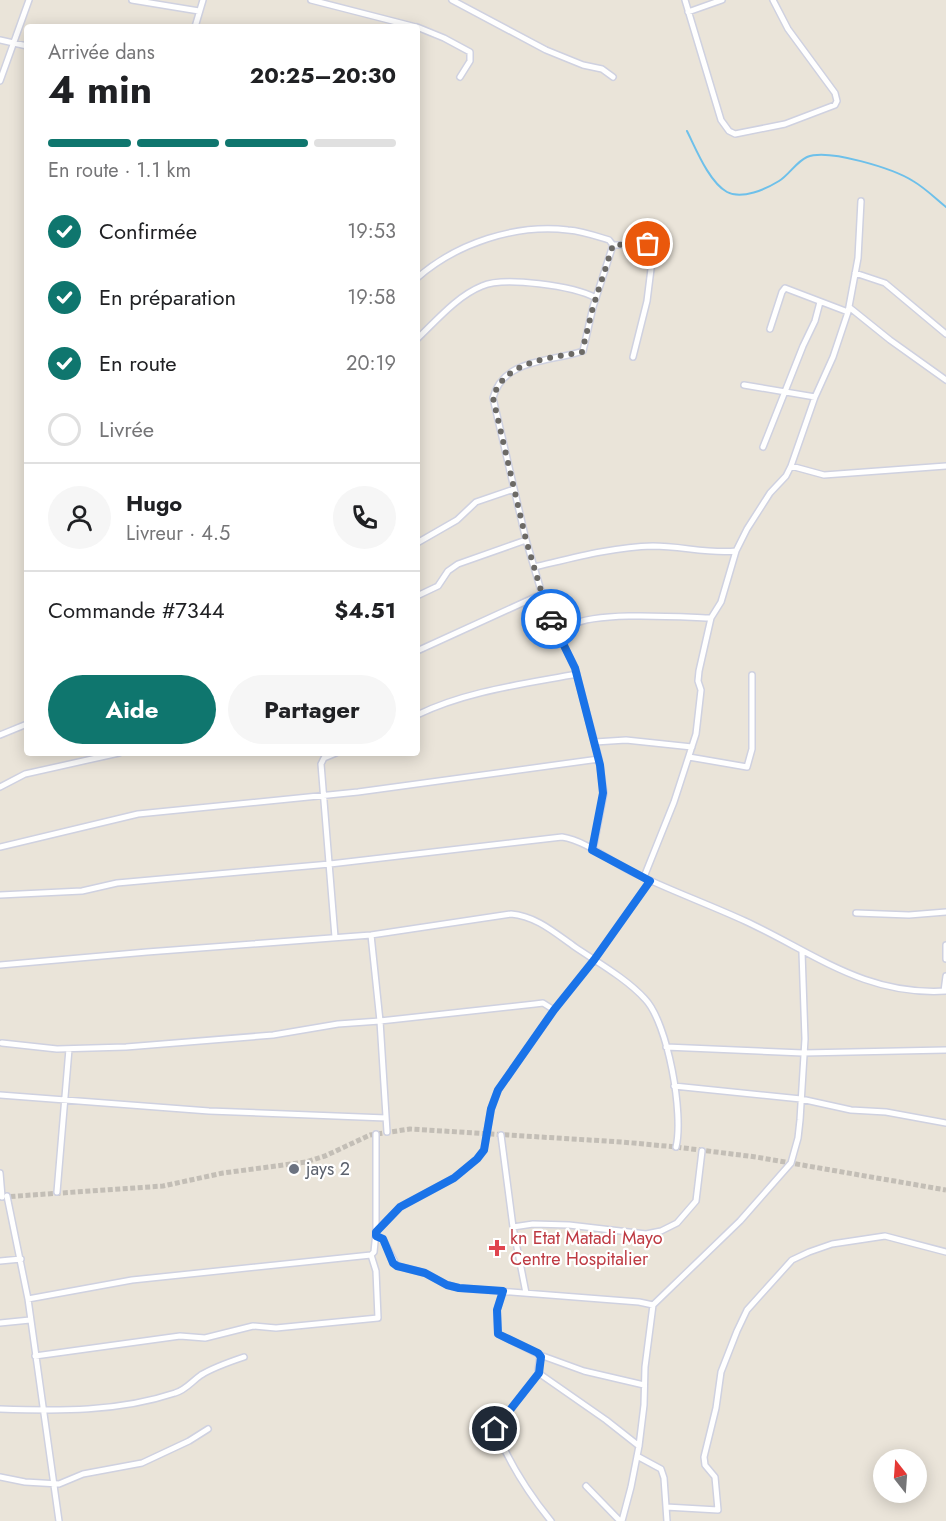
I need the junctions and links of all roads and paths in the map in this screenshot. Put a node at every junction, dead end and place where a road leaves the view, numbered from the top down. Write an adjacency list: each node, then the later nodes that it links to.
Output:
1 (29, 0): 15 (street)
2 (132, 0): 9 (street)
3 (203, 0): 9 (street)
4 (311, 0): 12 (street)
5 (452, 0): 18 (street)
6 (685, 0): 10 (street)
7 (722, 0): 10 (street)
8 (773, 0): 10 (street)
9 (199, 12): 11 (street)
10 (688, 12)
11 (196, 24)
12 (404, 24)
13 (420, 29): 17 (street)
14 (0, 40): 15 (street)
15 (15, 44): 16 (street); 19 (street)
16 (24, 46)
17 (460, 77)
18 (613, 77)
19 (0, 81)
20 (861, 201): 22 (street)
21 (613, 245): 23 (street); 24 (street); 30 (street)
22 (855, 273): 26 (street); 28 (street)
23 (420, 275)
24 (596, 298): 29 (street); 38 (street)
25 (820, 302): 26 (street); 27 (street); 33 (street)
26 (849, 309): 31 (street); 34 (street)
27 (770, 329)
28 (946, 334)
29 (420, 336)
30 (633, 357)
31 (946, 380)
32 (744, 385): 33 (street)
33 (786, 392): 34 (street); 35 (street)
34 (815, 397): 36 (street)
35 (763, 447)
36 (791, 466): 37 (street); 41 (street)
37 (946, 466)
38 (514, 489): 39 (street); 40 (street)
39 (526, 540): 42 (street); 44 (street)
40 (420, 541)
41 (736, 551): 42 (street); 45 (street)
42 (534, 567): 43 (street)
43 (542, 594): 46 (street); 47 (street)
44 (420, 595)
45 (711, 618): 46 (street); 54 (street)
46 (562, 640): 48 (street)
47 (420, 650)
48 (577, 674): 50 (street); 53 (street)
49 (752, 675): 57 (street)
50 (420, 714)
51 (24, 725): 52 (street)
52 (0, 735)
53 (595, 742): 54 (street); 58 (street)
54 (692, 747): 57 (street)
55 (98, 756): 59 (street)
56 (330, 756): 60 (street)
57 (689, 757): 64 (street)
58 (599, 759): 60 (street); 62 (street)
59 (0, 787)
60 (322, 796): 61 (street); 63 (street)
61 (0, 847)
62 (592, 850): 63 (street); 64 (street)
63 (330, 864): 66 (street); 70 (street)
64 (644, 877): 65 (street)
65 (650, 881): 72 (street); 74 (street)
66 (0, 895)
67 (946, 912): 68 (street)
68 (856, 913)
69 (370, 935): 70 (street); 74 (street); 79 (street)
70 (336, 937): 75 (street)
71 (946, 945): 73 (street)
72 (802, 952): 77 (street); 84 (street)
73 (946, 959)
74 (594, 960): 78 (street); 81 (street)
75 (0, 965)
76 (946, 976): 77 (street)
77 (945, 991)
78 (554, 1010): 79 (street); 99 (street)
79 (380, 1022): 82 (street); 89 (street)
80 (2, 1043): 82 (street)
81 (666, 1047): 84 (street); 85 (street)
82 (69, 1049): 87 (street)
83 (946, 1050): 84 (street)
84 (803, 1053): 88 (street)
85 (674, 1086): 88 (street); 94 (street)
86 (0, 1095): 87 (street)
87 (64, 1099): 89 (street); 97 (street)
88 (801, 1099): 90 (street); 107 (street)
89 (386, 1118): 91 (street)
90 (946, 1123)
91 (387, 1132)
92 (376, 1134): 99 (street)
93 (501, 1136): 98 (street)
94 (676, 1148)
95 (702, 1151): 98 (street)
96 (0, 1173): 102 (street)
97 (57, 1192)
98 (513, 1227): 105 (street)
99 (376, 1234): 101 (street); 104 (street)
100 (946, 1252): 123 (street)
101 (371, 1255): 106 (street); 111 (street)
102 (21, 1259): 103 (street); 106 (street)
103 (0, 1261)
104 (503, 1291): 105 (street); 110 (street)
105 (526, 1293): 107 (street)
106 (28, 1299): 108 (street)
107 (654, 1305): 114 (street)
108 (30, 1320): 109 (street); 111 (street)
109 (0, 1323)
110 (540, 1354): 113 (street); 114 (street)
111 (35, 1356): 116 (street)
112 (244, 1357): 116 (street)
113 (539, 1373): 118 (street); 125 (street)
114 (644, 1385): 118 (street)
115 (0, 1409): 116 (street)
116 (43, 1410): 121 (street)
117 (208, 1428): 121 (street)
118 (639, 1446): 119 (street)
119 (637, 1456): 123 (street); 126 (street)
120 (0, 1477): 121 (street)
121 (55, 1484): 124 (street)
122 (586, 1485): 126 (street)
123 (666, 1507): 127 (street)
124 (59, 1521)
125 (551, 1521)
126 (621, 1521)
127 (667, 1521)

